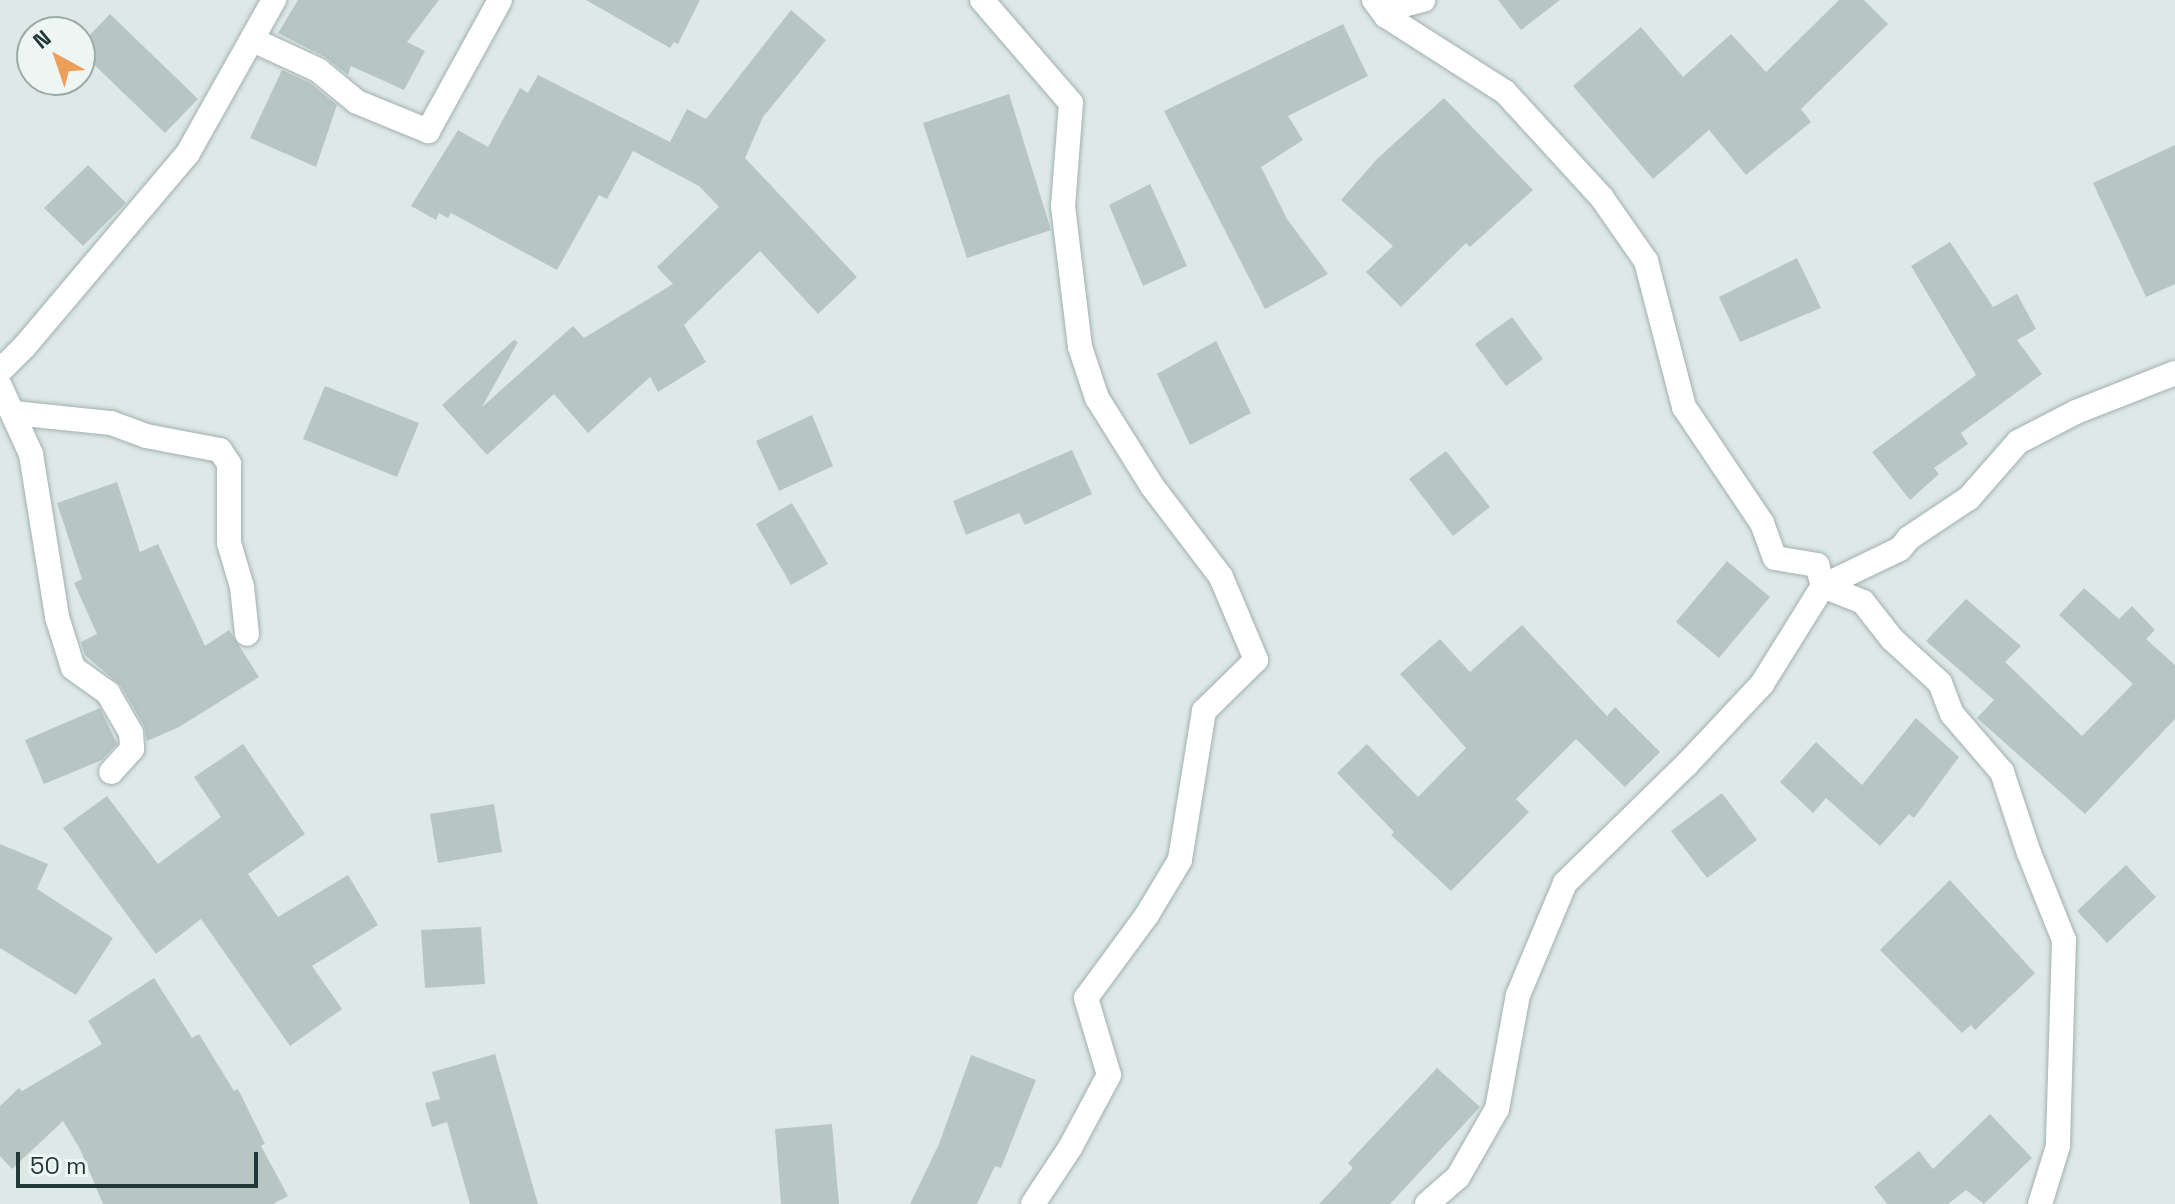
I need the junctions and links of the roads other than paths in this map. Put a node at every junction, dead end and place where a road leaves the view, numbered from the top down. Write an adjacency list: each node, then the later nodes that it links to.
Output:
1 (274, 0): 6 (street)
2 (500, 0): 6 (street)
3 (982, 0): 14 (street)
4 (1423, 0): 5 (street)
5 (1380, 8): 11 (street)
6 (253, 40): 7 (street)
7 (0, 371)
8 (2175, 373): 11 (street)
9 (0, 386): 10 (street)
10 (14, 413): 12 (street); 13 (street)
11 (1823, 586): 15 (street); 16 (street)
12 (247, 634)
13 (111, 772)
14 (1033, 1204)
15 (1427, 1204)
16 (2040, 1204)

